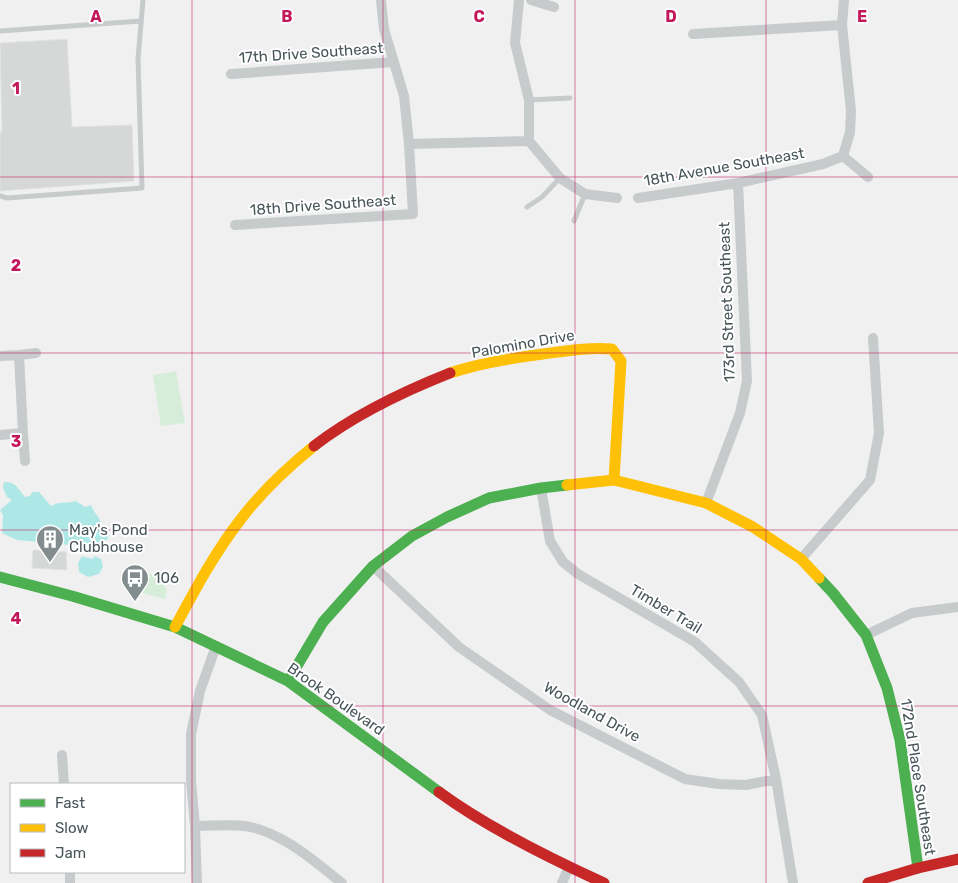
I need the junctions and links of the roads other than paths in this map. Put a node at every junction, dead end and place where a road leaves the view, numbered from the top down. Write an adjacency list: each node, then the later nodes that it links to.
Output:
1 (143, 0): 7 (lane)
2 (381, 0): 11 (street)
3 (519, 0): 14 (street)
4 (531, 0): 6 (street)
5 (844, 0): 8 (street)
6 (554, 7)
7 (141, 22): 9 (lane); 22 (lane)
8 (842, 25): 10 (street); 17 (street)
9 (0, 31)
10 (693, 34)
11 (393, 62): 12 (street, 17th Drive Southeast); 16 (street)
12 (231, 74)
13 (570, 98): 14 (lane)
14 (529, 100): 15 (street)
15 (529, 140): 16 (street); 19 (street)
16 (409, 144): 27 (street, 18th Drive Southeast)
17 (843, 156): 18 (street); 20 (street, 18th Avenue Southeast)
18 (868, 177)
19 (560, 178): 21 (street); 25 (lane)
20 (738, 183): 24 (street, 18th Avenue Southeast); 37 (street, 173rd Street Southeast)
21 (585, 194): 23 (street); 26 (lane)
22 (0, 196)
23 (617, 198)
24 (638, 198)
25 (527, 208)
26 (574, 221)
27 (235, 226)
28 (873, 338): 38 (street)
29 (36, 353): 30 (street)
30 (19, 355): 31 (street); 32 (street)
31 (0, 356)
32 (23, 433): 33 (street); 34 (street)
33 (0, 435)
34 (24, 461)
35 (614, 480): 36 (street); 37 (street, 172nd Place Southeast); 42 (street, Palomino Drive)
36 (541, 488): 39 (street); 47 (street, Timber Trail)
37 (706, 503): 38 (street, 172nd Place Southeast)
38 (801, 559): 43 (street, 172nd Place Southeast)
39 (373, 566): 45 (street); 47 (street, Woodland Drive)
40 (0, 577): 42 (street, Brook Boulevard)
41 (958, 607): 43 (street)
42 (175, 627): 44 (street, Brook Boulevard)
43 (866, 635): 52 (street, 172nd Place Southeast)
44 (216, 646): 45 (street, Brook Boulevard); 49 (street)
45 (288, 681): 51 (street, Brook Boulevard)
46 (62, 755): 48 (street)
47 (776, 779): 58 (street, Timber Trail)
48 (64, 783)
49 (195, 826): 54 (street); 55 (street)
50 (958, 859): 52 (street)
51 (570, 867): 56 (street); 57 (street, Brook Boulevard)
52 (918, 868): 53 (street)
53 (883, 881): 59 (street)
54 (196, 883)
55 (342, 883)
56 (562, 883)
57 (604, 883)
58 (792, 883)
59 (868, 883)

